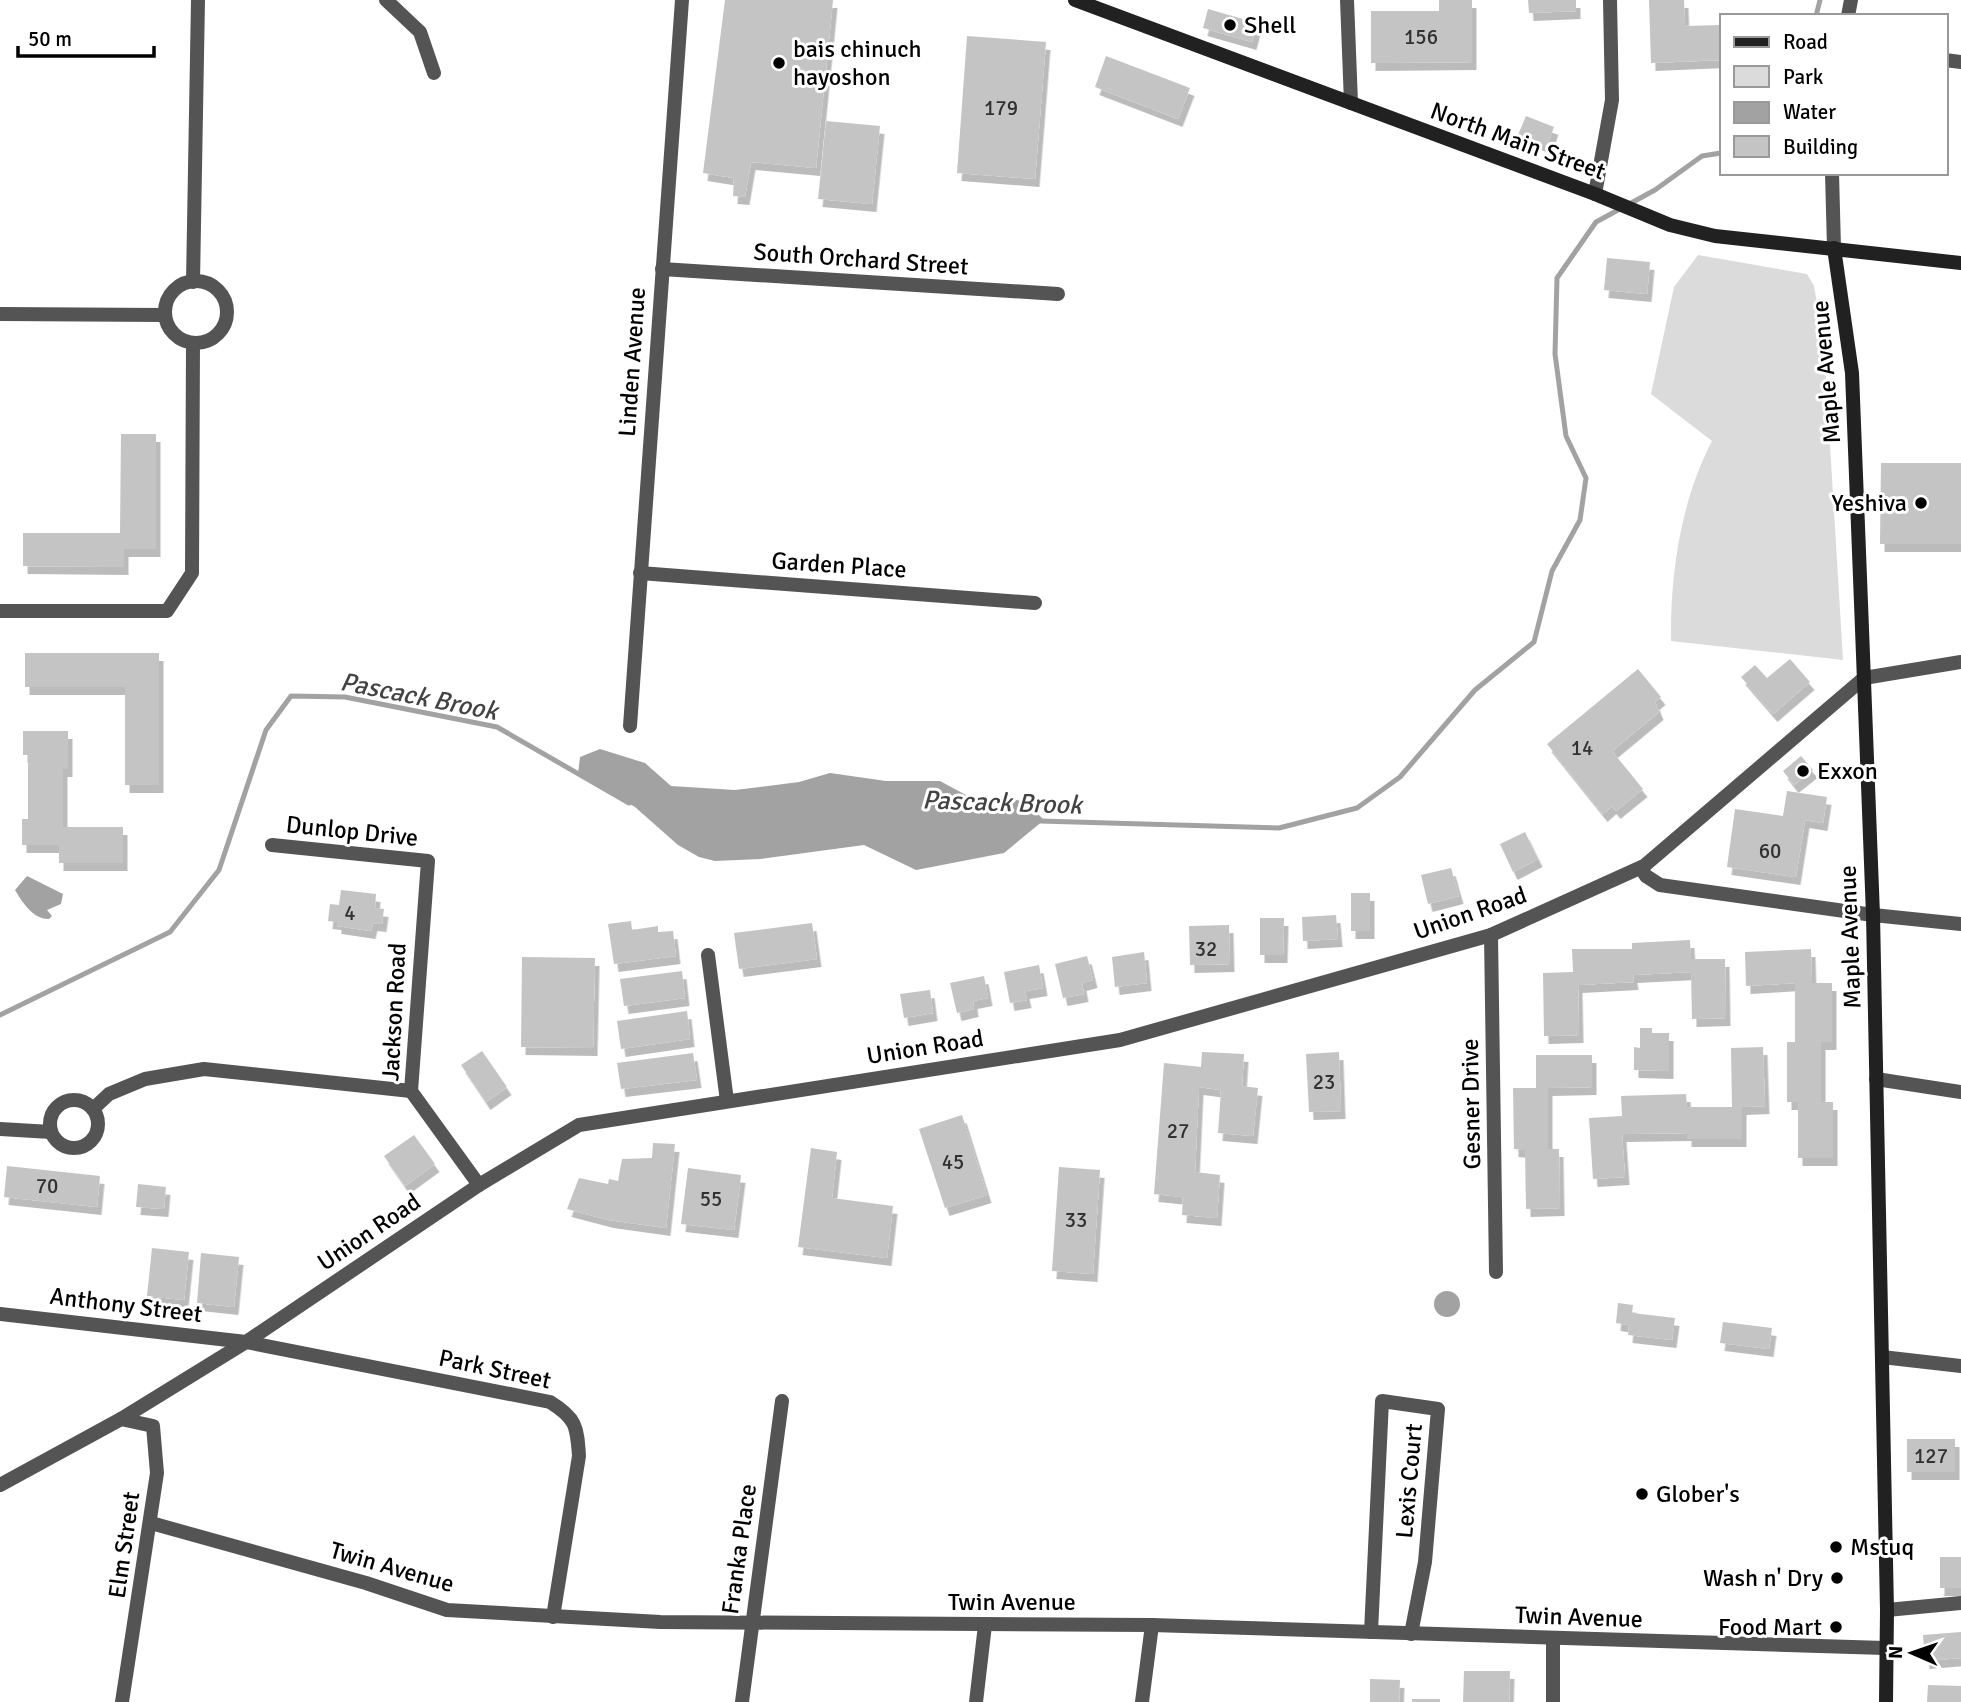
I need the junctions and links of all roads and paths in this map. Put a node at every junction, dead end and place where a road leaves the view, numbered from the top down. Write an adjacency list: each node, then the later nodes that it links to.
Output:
1 (198, 0): 15 (street)
2 (386, 0): 8 (street)
3 (682, 0): 14 (street, Linden Avenue)
4 (1075, 0): 7 (street, North Main Street)
5 (1347, 0): 9 (street)
6 (1610, 0): 11 (street)
7 (1101, 5): 9 (street, North Main Street)
8 (434, 74)
9 (1351, 103): 11 (street, North Main Street)
10 (1832, 175): 12 (street, Maple Avenue)
11 (1595, 194): 12 (street, North Main Street)
12 (1835, 248): 13 (street, North Main Street); 24 (street, Maple Avenue)
13 (1961, 263)
14 (662, 268): 16 (street, South Orchard Street); 20 (street, Linden Avenue)
15 (193, 282): 18 (street); 19 (street)
16 (1058, 294)
17 (0, 314): 18 (street)
18 (165, 315): 19 (street)
19 (193, 344): 22 (street)
20 (640, 573): 21 (street, Garden Place); 25 (street, Linden Avenue)
21 (1035, 603)
22 (0, 611)
23 (1961, 662): 24 (street)
24 (1864, 678): 28 (street, Union Road); 29 (street, Maple Avenue)
25 (630, 726)
26 (272, 845): 27 (street, Dunlop Drive)
27 (428, 861): 34 (street, Jackson Road)
28 (1641, 868): 29 (street); 31 (street, Union Road)
29 (1873, 915): 30 (street); 33 (street, Maple Avenue)
30 (1961, 923)
31 (1491, 935): 36 (street, Union Road); 41 (street, Gesner Drive)
32 (708, 955): 36 (street)
33 (1876, 1079): 35 (street); 44 (street, Maple Avenue)
34 (411, 1091): 37 (street); 40 (street, Jackson Road)
35 (1961, 1092)
36 (727, 1101): 40 (street, Union Road)
37 (93, 1109): 39 (street); 39 (street)
38 (0, 1129): 39 (street)
39 (51, 1132)
40 (479, 1185): 43 (street, Union Road)
41 (1496, 1272)
42 (0, 1314): 43 (street, Anthony Street)
43 (246, 1342): 47 (street, Union Road); 52 (street, Park Street)
44 (1882, 1357): 45 (street); 51 (street, Maple Avenue)
45 (1961, 1366)
46 (782, 1401): 53 (street, Franka Place)
47 (121, 1419): 48 (street, Union Road); 49 (street, Elm Street)
48 (0, 1485)
49 (151, 1522): 52 (street, Twin Avenue); 60 (street, Elm Street)
50 (1961, 1603): 51 (street)
51 (1887, 1610): 59 (street, Maple Avenue)
52 (553, 1617): 53 (street, Twin Avenue)
53 (753, 1622): 54 (street, Twin Avenue); 61 (street, Franka Place)
54 (985, 1625): 55 (street, Twin Avenue); 62 (street)
55 (1152, 1625): 56 (street, Twin Avenue); 63 (street)
56 (1371, 1632): 57 (street, Twin Avenue); 57 (street, Lexis Court)
57 (1411, 1634): 58 (street, Twin Avenue)
58 (1553, 1640): 59 (street, Twin Avenue); 64 (street)
59 (1885, 1648): 65 (street, Maple Avenue)
60 (122, 1702)
61 (742, 1702)
62 (976, 1702)
63 (1142, 1702)
64 (1553, 1702)
65 (1886, 1702)

